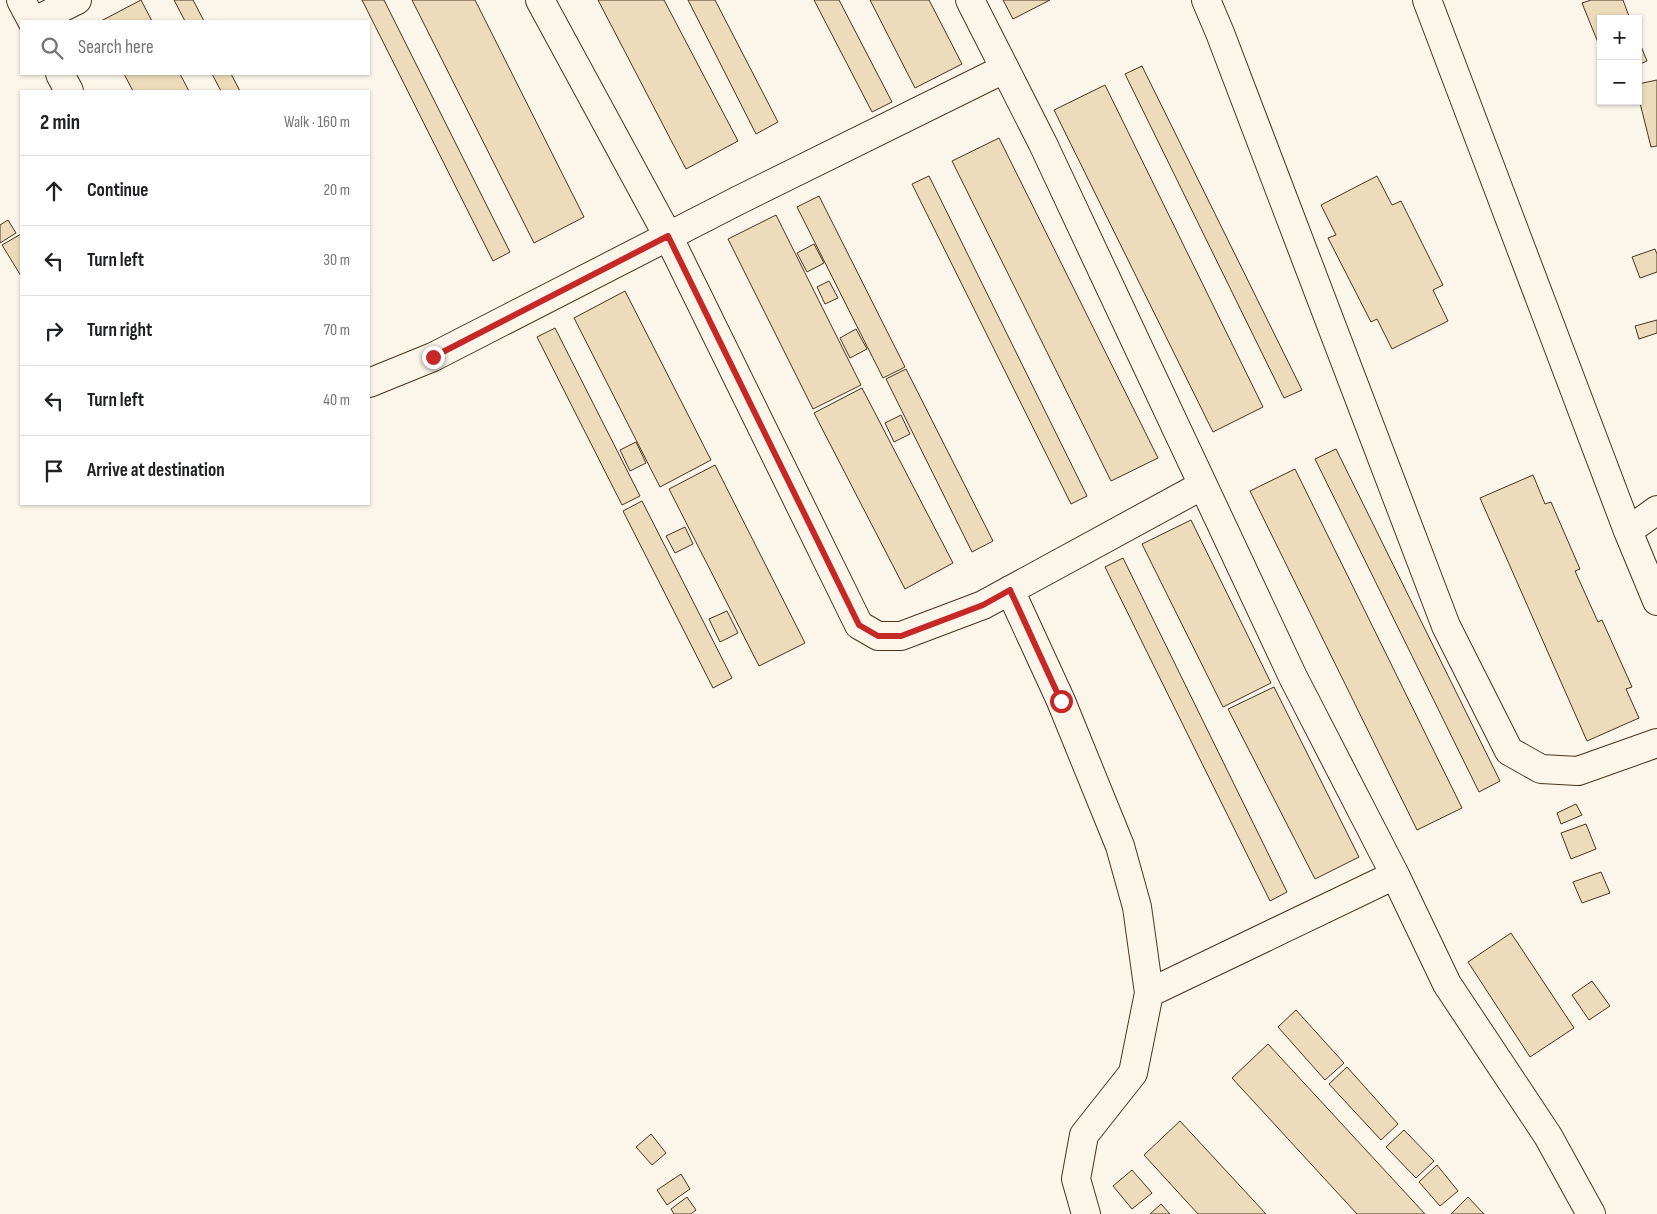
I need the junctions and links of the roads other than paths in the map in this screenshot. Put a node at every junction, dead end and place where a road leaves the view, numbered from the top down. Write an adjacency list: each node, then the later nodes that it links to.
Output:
1 (21, 0): 7 (street)
2 (77, 0): 8 (street)
3 (540, 0): 12 (street)
4 (970, 0): 9 (street)
5 (1206, 0): 19 (street)
6 (1427, 0): 16 (street)
7 (33, 20)
8 (36, 20)
9 (1004, 69): 12 (street); 14 (street)
10 (61, 75): 11 (street)
11 (68, 90)
12 (668, 236): 13 (street); 17 (street)
13 (370, 384)
14 (1203, 485): 17 (street); 20 (street)
15 (1657, 510): 16 (street)
16 (1628, 530): 18 (street)
17 (1010, 590): 21 (street)
18 (1657, 601)
19 (1657, 743)
20 (1395, 875): 21 (street); 23 (street)
21 (1149, 993): 22 (street)
22 (1086, 1214)
23 (1591, 1214)

